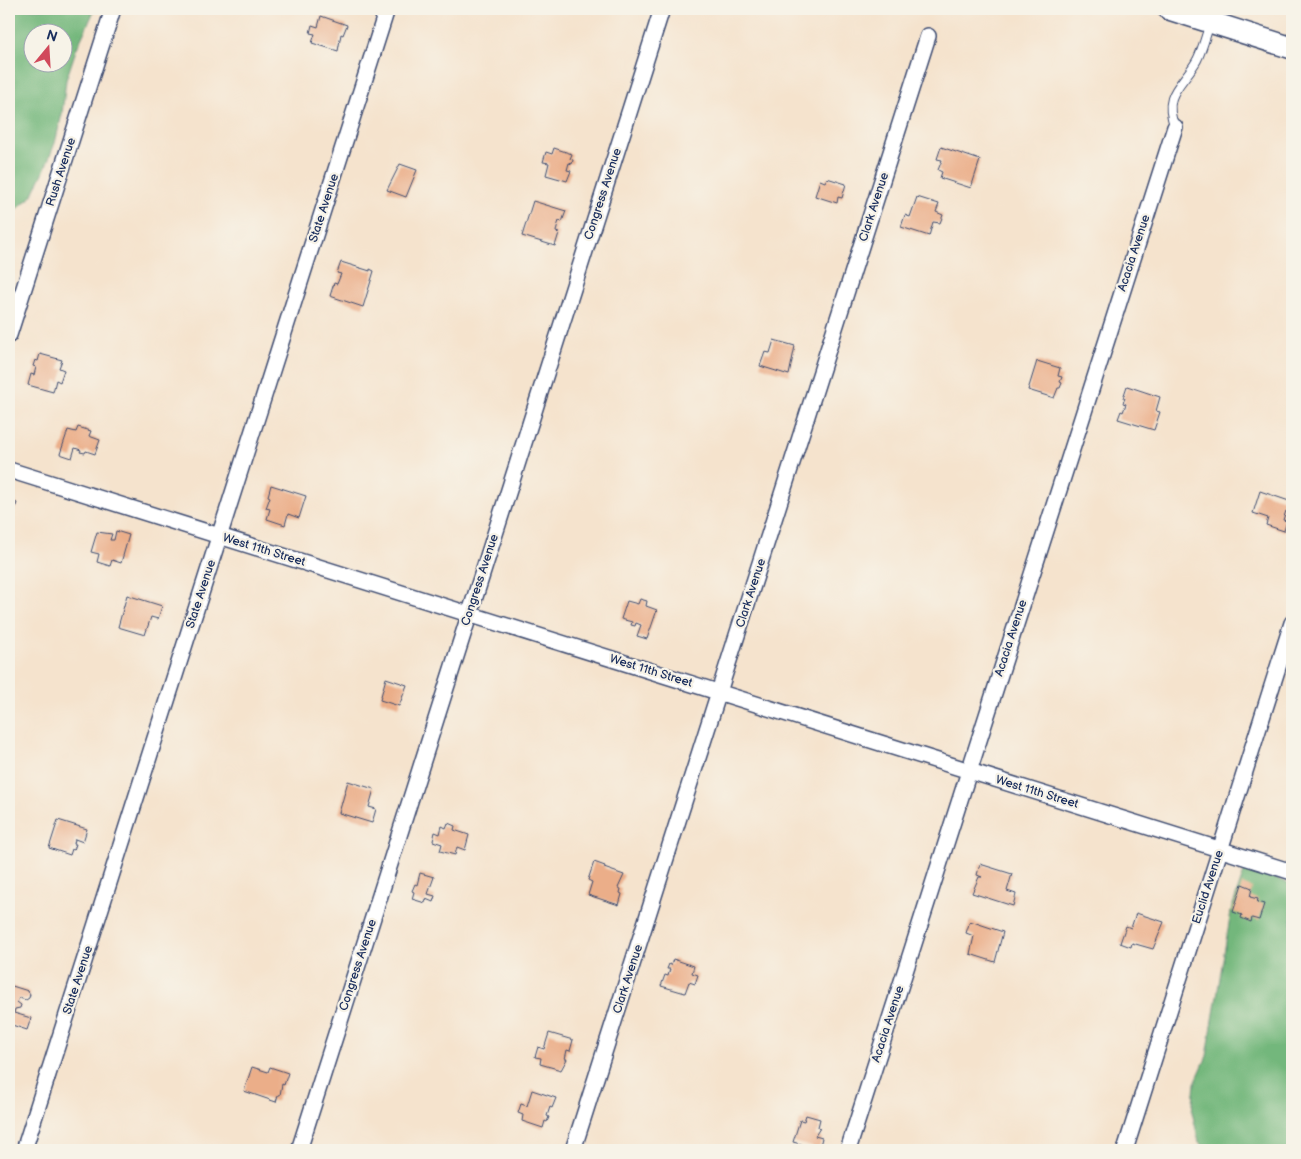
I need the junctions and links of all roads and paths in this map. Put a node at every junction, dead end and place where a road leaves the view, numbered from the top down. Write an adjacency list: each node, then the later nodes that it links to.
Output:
1 (113, 9): 9 (street, Rush Avenue)
2 (387, 9): 11 (street, State Avenue)
3 (662, 9): 12 (street, Congress Avenue)
4 (1169, 9): 5 (street)
5 (1210, 22): 7 (street); 8 (lane)
6 (928, 36): 14 (street, Clark Avenue)
7 (1292, 48)
8 (1175, 127): 15 (street, Acacia Avenue)
9 (9, 335)
10 (9, 470): 11 (street, West 11th Street)
11 (220, 536): 12 (street, West 11th Street); 18 (street, State Avenue)
12 (469, 614): 14 (street, West 11th Street); 19 (street, Congress Avenue)
13 (1292, 623): 16 (street, Euclid Avenue)
14 (719, 692): 15 (street, West 11th Street); 20 (street, Clark Avenue)
15 (969, 771): 16 (street, West 11th Street); 21 (street, Acacia Avenue)
16 (1220, 850): 17 (street, West 11th Street); 22 (street, Euclid Avenue)
17 (1292, 872)
18 (24, 1150)
19 (299, 1150)
20 (573, 1150)
21 (848, 1150)
22 (1125, 1150)

